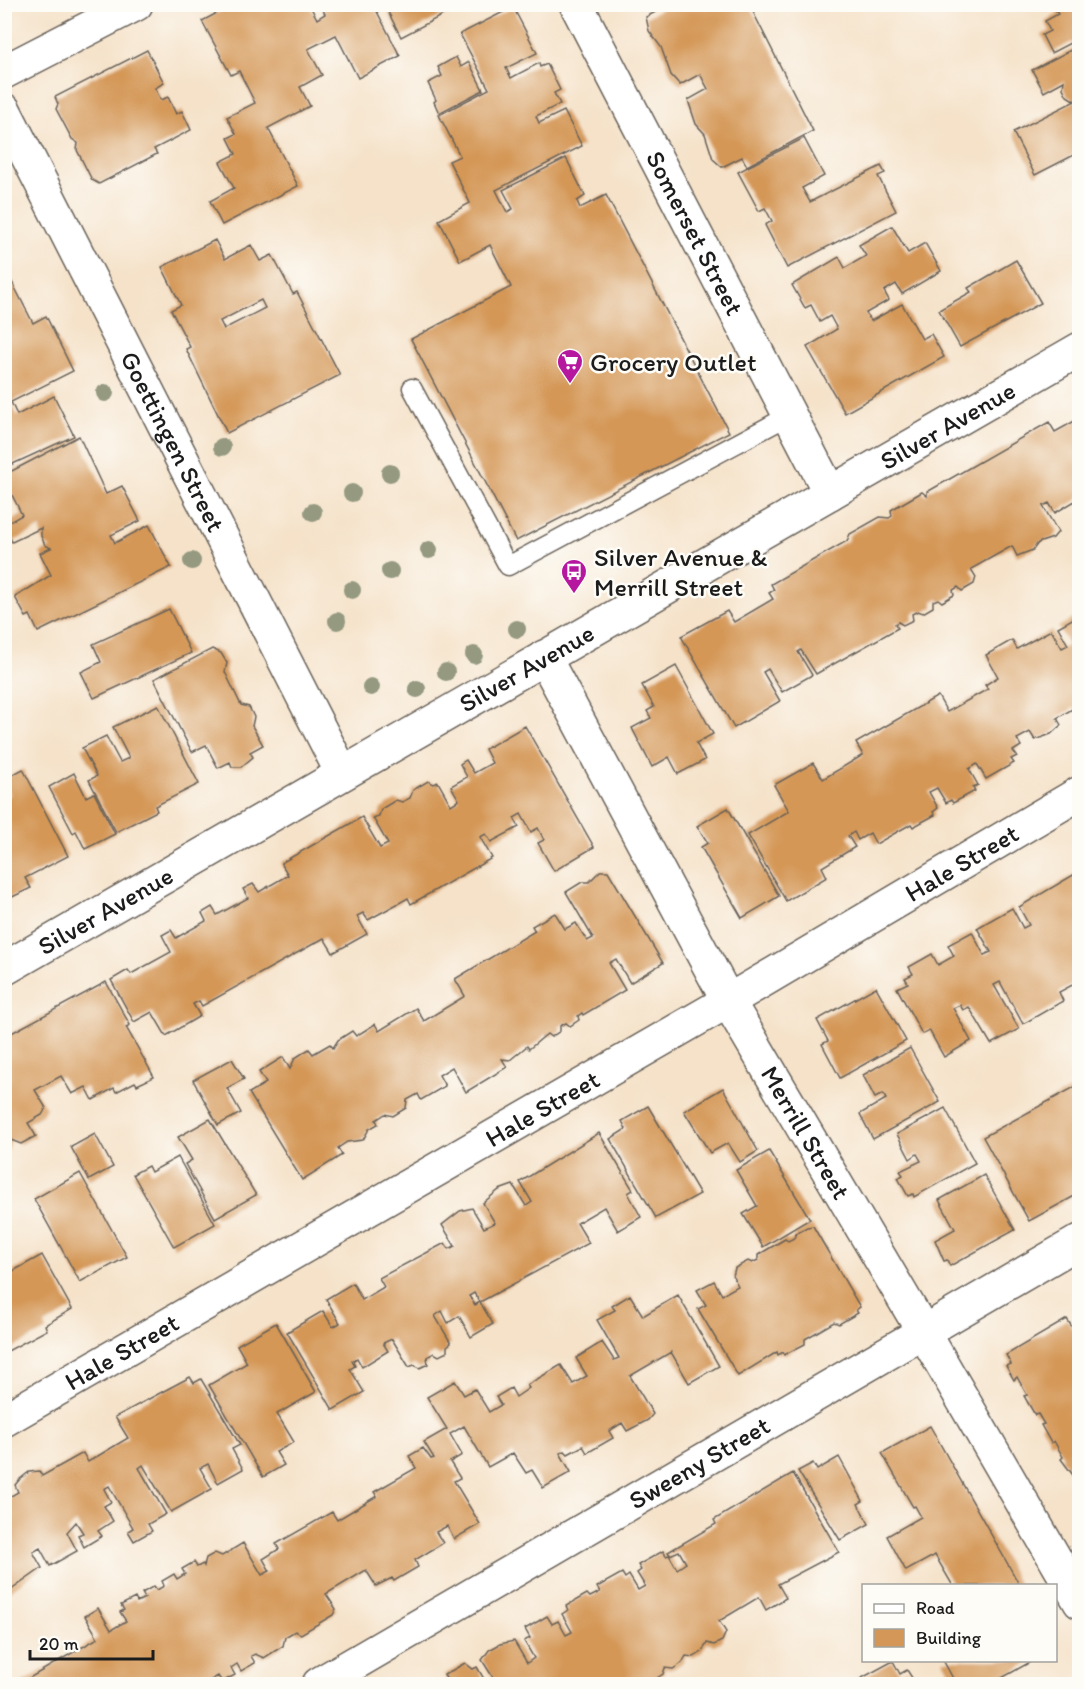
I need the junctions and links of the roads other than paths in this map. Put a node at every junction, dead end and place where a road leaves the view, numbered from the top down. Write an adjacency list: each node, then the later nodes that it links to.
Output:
1 (136, 4): 3 (street)
2 (576, 4): 7 (street, Somerset Street)
3 (4, 72)
4 (4, 110): 10 (street, Goettingen Street)
5 (1080, 349): 8 (street, Silver Avenue)
6 (412, 388): 7 (lane)
7 (790, 415): 8 (street, Somerset Street)
8 (830, 493): 9 (street, Silver Avenue)
9 (544, 657): 10 (street, Silver Avenue); 13 (street, Merrill Street)
10 (342, 773): 12 (street, Silver Avenue)
11 (1080, 793): 13 (street, Hale Street)
12 (4, 969)
13 (728, 1001): 15 (street, Merrill Street); 16 (street, Hale Street)
14 (1080, 1241): 15 (street, Sweeny Street)
15 (923, 1331): 17 (street, Merrill Street); 18 (street, Sweeny Street)
16 (4, 1419)
17 (1080, 1602)
18 (319, 1684)

